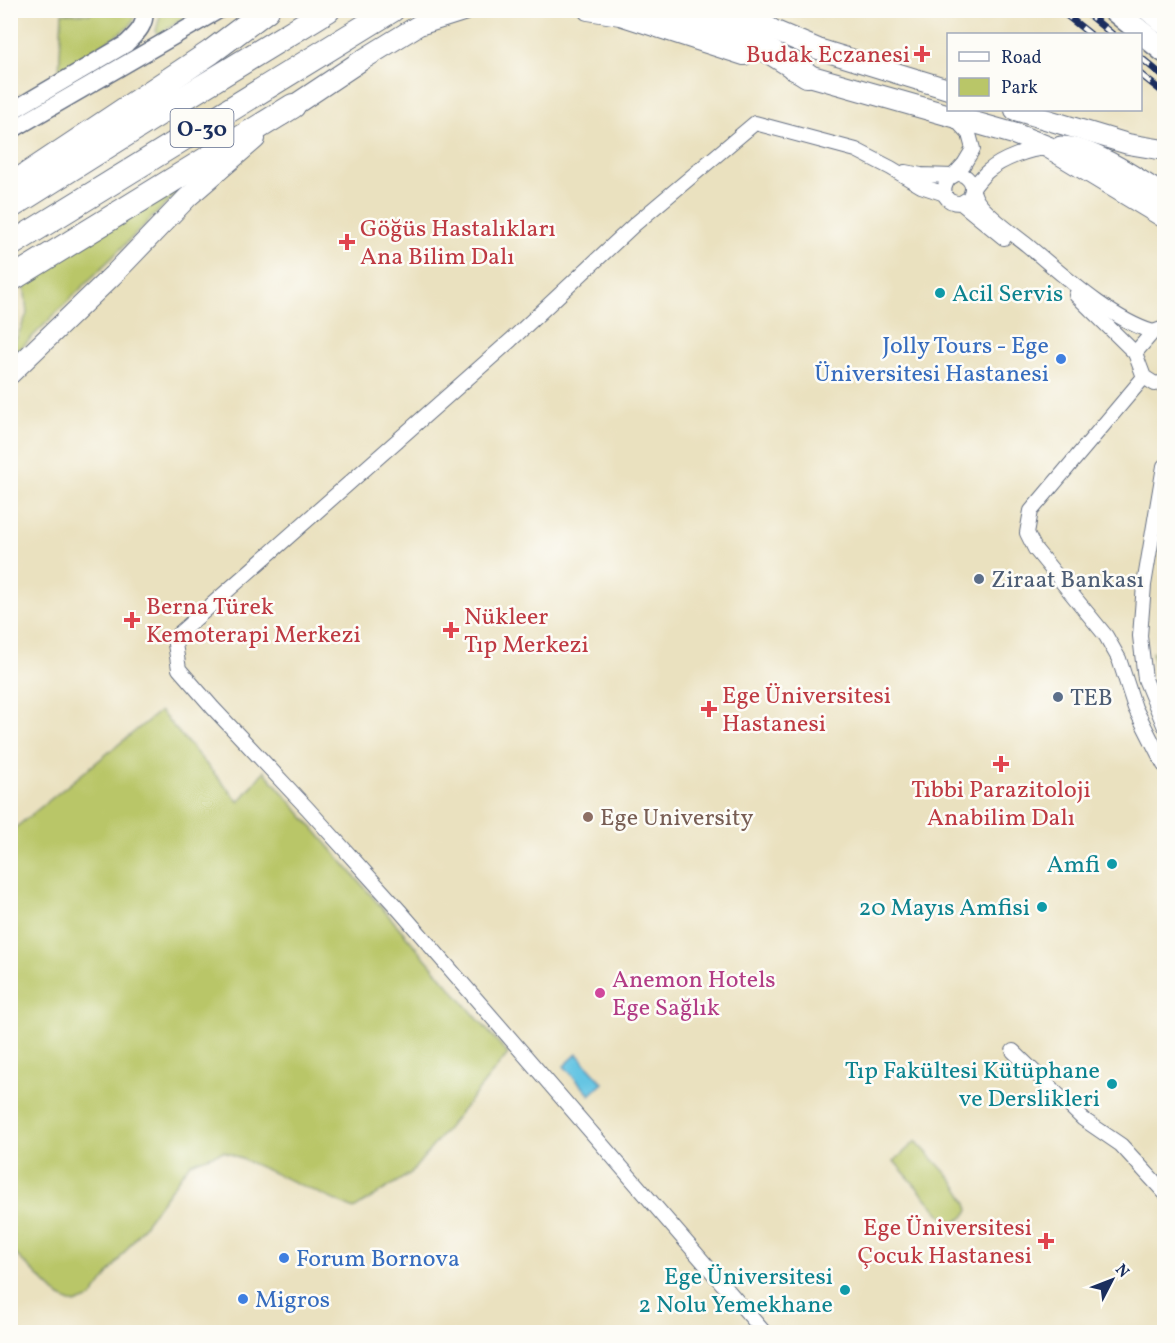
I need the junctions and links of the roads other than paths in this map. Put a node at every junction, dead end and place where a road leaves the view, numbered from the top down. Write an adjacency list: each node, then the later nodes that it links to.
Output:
1 (145, 10): 19 (street)
2 (219, 10): 21 (street)
3 (267, 10): 26 (highway, O-30)
4 (328, 10): 31 (highway, O-30)
5 (392, 10): 33 (highway, O-30)
6 (466, 10): 17 (main road)
7 (588, 10): 15 (main road)
8 (664, 10): 15 (main road)
9 (710, 10): 15 (highway)
10 (742, 10): 16 (main road)
11 (1114, 10): 14 (highway)
12 (1149, 10): 13 (highway)
13 (1164, 23)
14 (1164, 51)
15 (807, 75): 20 (main road)
16 (947, 89)
17 (292, 106): 34 (highway); 37 (main road)
18 (1019, 111): 23 (main road)
19 (10, 112)
20 (952, 116): 22 (main road); 25 (street)
21 (10, 131)
22 (1048, 147): 27 (street); 29 (main road); 32 (main road)
23 (1164, 150)
24 (891, 168): 25 (street); 28 (street); 45 (street)
25 (952, 176): 27 (street); 28 (street)
26 (10, 186)
27 (972, 189): 30 (street); 35 (street)
28 (945, 194): 30 (street)
29 (1164, 196)
30 (961, 203): 36 (street)
31 (10, 207)
32 (1164, 217)
33 (10, 245)
34 (10, 280)
35 (1161, 328): 36 (street)
36 (1135, 353): 38 (street)
37 (10, 374)
38 (1144, 377): 39 (street); 42 (street)
39 (1164, 382)
40 (1164, 466): 41 (street)
41 (1164, 725)
42 (1164, 765)
43 (1013, 1051): 44 (street)
44 (1164, 1192)
45 (764, 1332)

